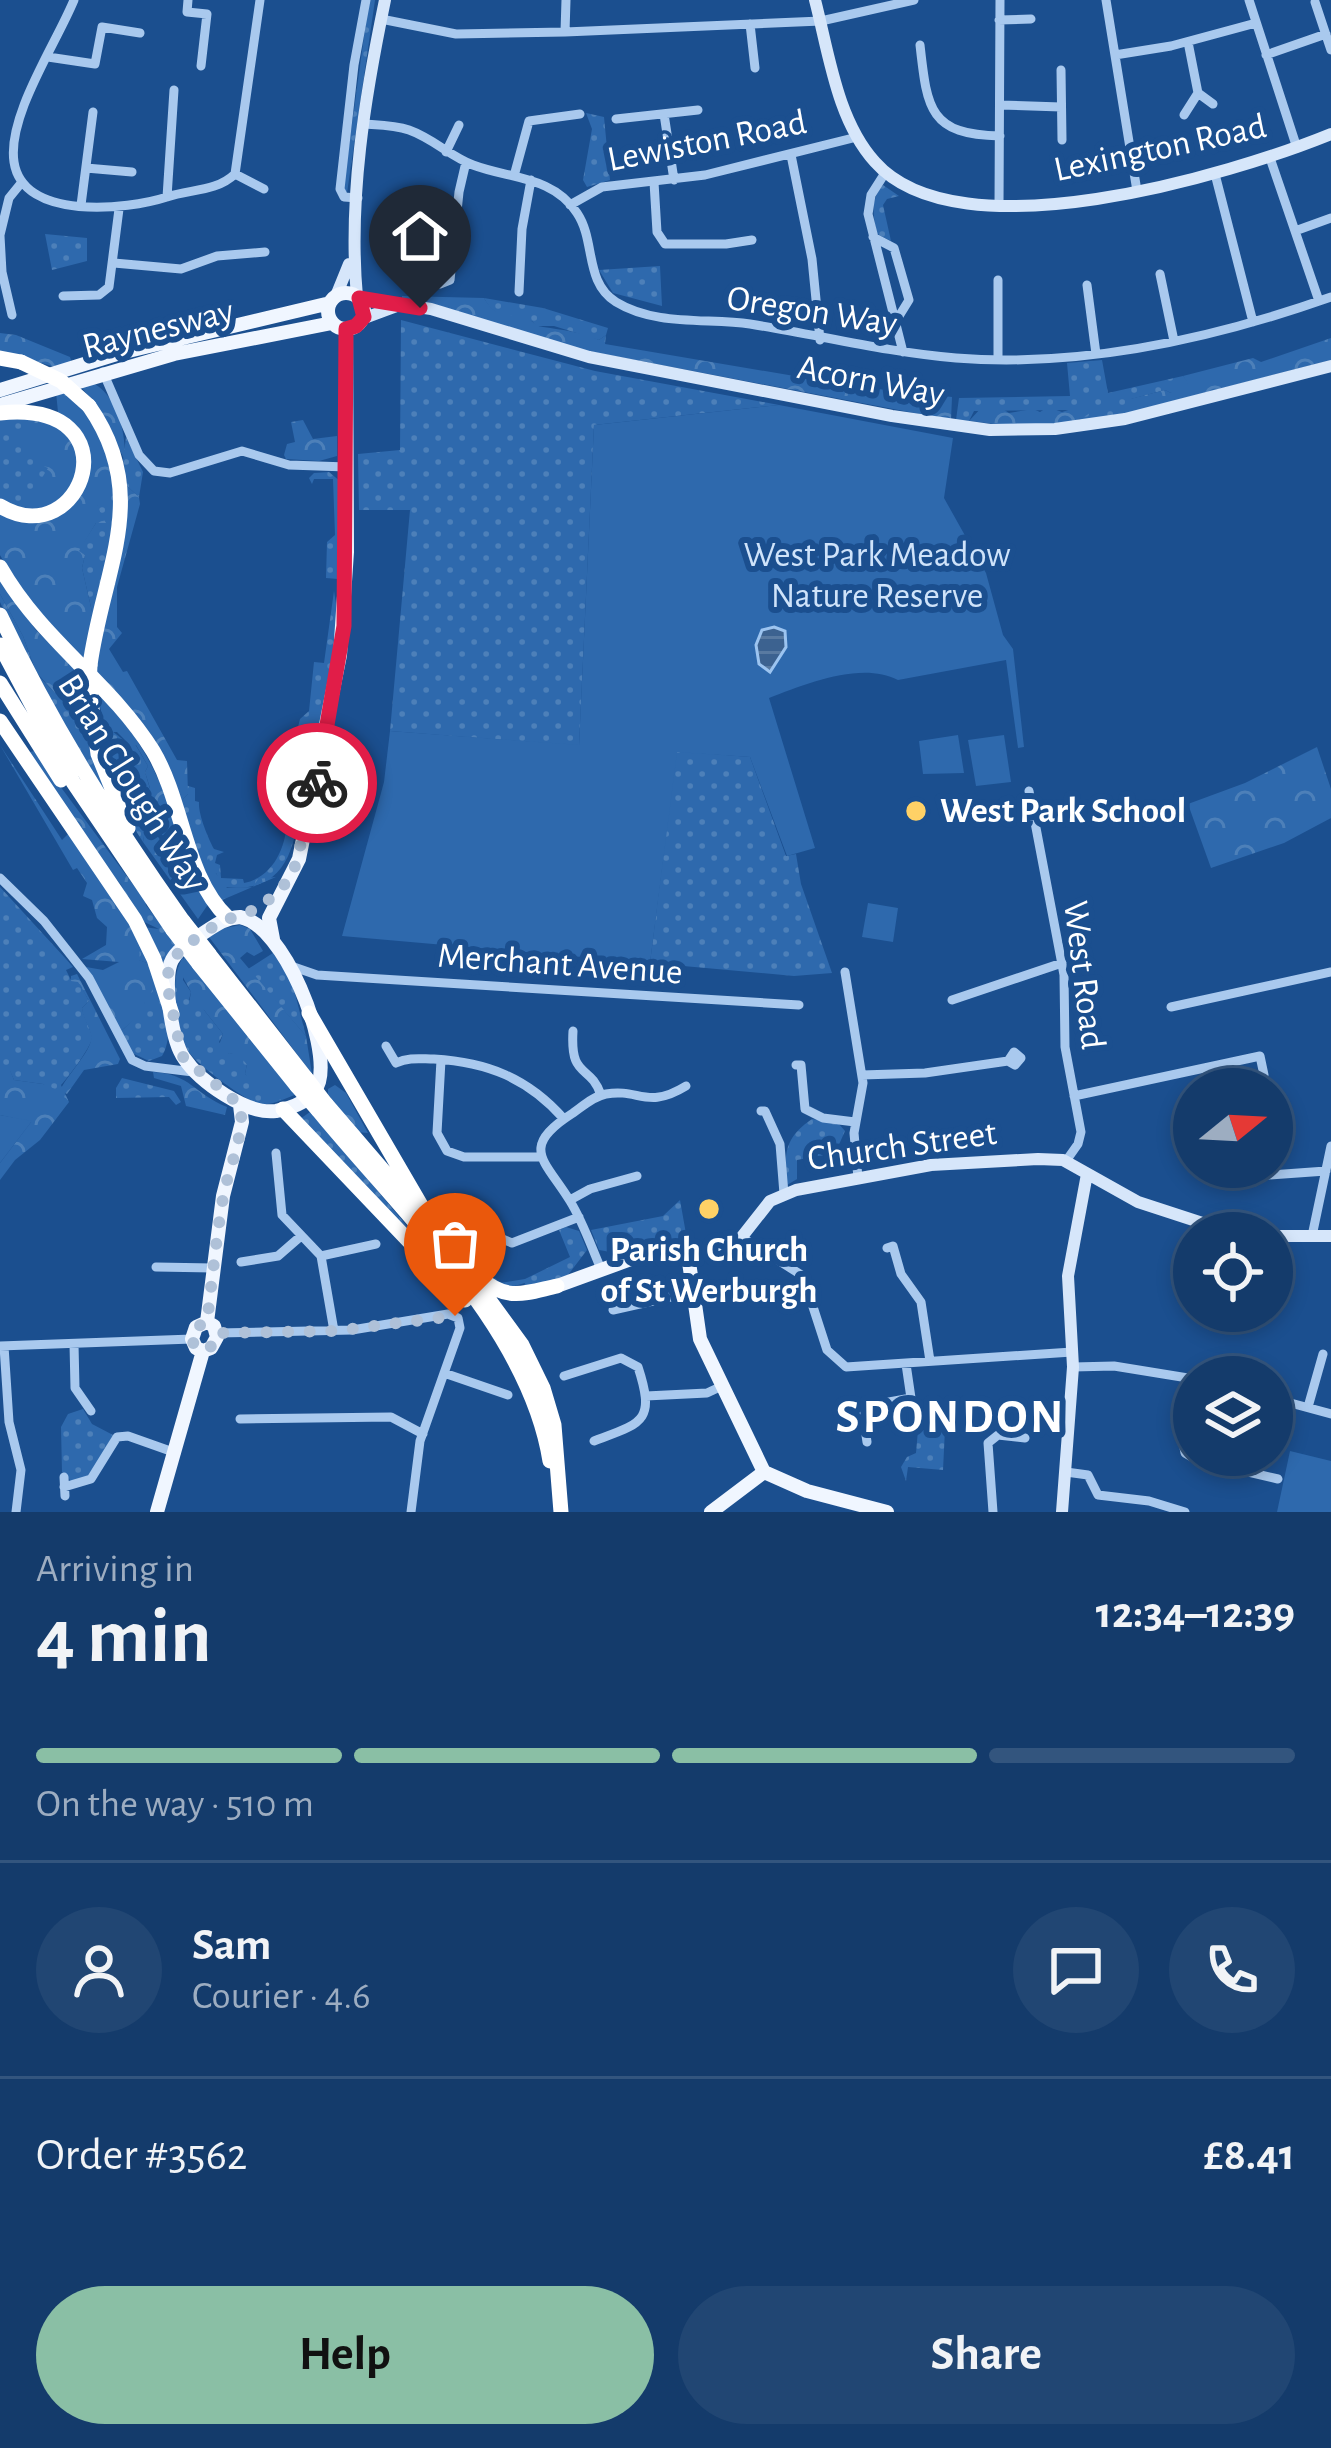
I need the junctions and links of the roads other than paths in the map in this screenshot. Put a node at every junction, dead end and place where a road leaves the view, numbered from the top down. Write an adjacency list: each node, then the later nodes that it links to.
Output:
1 (74, 0): 27 (street)
2 (188, 0): 28 (street)
3 (260, 0): 56 (street)
4 (366, 0): 66 (street)
5 (385, 0): 13 (street)
6 (566, 0): 19 (street)
7 (815, 0): 16 (street, Lexington Road)
8 (914, 0): 16 (street)
9 (1000, 0): 15 (street)
10 (1106, 0): 25 (street)
11 (1249, 0): 17 (street)
12 (1315, 2): 21 (street)
13 (381, 19): 19 (street); 42 (street)
14 (1030, 19): 15 (street)
15 (1000, 20): 34 (street)
16 (821, 21): 18 (street); 45 (street, Lexington Road)
17 (1256, 23): 22 (street); 26 (street)
18 (750, 24): 19 (street); 29 (street)
19 (565, 32)
20 (140, 33): 27 (street)
21 (1326, 34): 24 (street); 26 (street)
22 (1188, 42): 25 (street); 32 (street)
23 (920, 46): 46 (street)
24 (1331, 50)
25 (1115, 55): 64 (street)
26 (1266, 55): 48 (street)
27 (48, 57): 61 (street)
28 (201, 66)
29 (755, 68)
30 (1061, 70): 35 (street)
31 (174, 90): 65 (street)
32 (1198, 93): 33 (street); 39 (street)
33 (1213, 104)
34 (1000, 105): 35 (street); 46 (street)
35 (1061, 106): 47 (street)
36 (698, 110): 38 (street)
37 (93, 112): 53 (street)
38 (664, 114): 41 (street); 60 (street)
39 (1184, 115)
40 (576, 117): 58 (street)
41 (622, 121)
42 (364, 124): 49 (street); 66 (street)
43 (459, 125): 49 (street)
44 (1331, 134): 48 (street, Lexington Road)
45 (857, 136): 50 (street, Lewiston Road); 55 (street, Lexington Road)
46 (1000, 136): 69 (street)
47 (1061, 140)
48 (1297, 148): 51 (street, Lexington Road)
49 (446, 152): 52 (street)
50 (791, 155): 60 (street, Lewiston Road); 97 (street)
51 (1270, 158): 57 (street, Lexington Road); 74 (street)
52 (466, 162): 58 (street); 73 (street)
53 (86, 168): 54 (street); 67 (street)
54 (132, 172)
55 (885, 173): 69 (street, Lexington Road); 76 (street)
56 (236, 174): 63 (street); 65 (street)
57 (1215, 174): 64 (street, Lexington Road); 95 (street)
58 (514, 176): 59 (street)
59 (531, 180): 68 (street); 85 (street)
60 (674, 180): 62 (street, Lewiston Road)
61 (22, 182): 67 (street); 75 (street)
62 (654, 182): 68 (street, Lewiston Road); 77 (street)
63 (265, 189)
64 (1137, 191): 69 (street, Lexington Road)
65 (166, 197): 70 (street)
66 (358, 198): 79 (street)
67 (81, 205): 70 (street)
68 (570, 205): 97 (street, Oregon Way)
69 (999, 206)
70 (119, 208): 80 (street)
71 (385, 209): 73 (street)
72 (1331, 218): 74 (street)
73 (455, 220): 83 (street)
74 (1294, 231): 90 (street)
75 (0, 236): 92 (street)
76 (873, 237): 94 (street); 94 (street)
77 (752, 240)
78 (266, 252): 80 (street)
79 (352, 256): 88 (street); 89 (street)
80 (114, 263): 86 (street)
81 (1160, 274): 98 (street)
82 (998, 280): 102 (street)
83 (413, 284)
84 (1087, 285): 100 (street)
85 (516, 287)
86 (63, 296)
87 (1331, 296): 90 (street, Oregon Way)
88 (358, 297): 89 (main road); 91 (street, Acorn Way); 93 (main road)
89 (333, 299): 96 (main road); 105 (main road, Raynesway)
90 (1319, 301): 95 (street, Oregon Way)
91 (404, 305): 93 (street); 103 (street, Acorn Way)
92 (12, 315)
93 (362, 319): 96 (main road)
94 (896, 321): 99 (street)
95 (1253, 322): 98 (street, Oregon Way)
96 (339, 326): 104 (main road, Raynesway); 107 (main road)
97 (820, 340): 99 (street, Oregon Way)
98 (1174, 341): 100 (street, Oregon Way)
99 (903, 352): 102 (street, Oregon Way)
100 (1096, 354): 102 (street, Oregon Way)
101 (0, 358): 119 (highway, bridge)
102 (998, 359)
103 (1331, 365)
104 (103, 373): 106 (main road, Raynesway); 107 (street)
105 (0, 390)
106 (0, 409): 108 (highway)
107 (347, 466): 116 (main road)
108 (0, 506)
109 (0, 567): 118 (highway)
110 (0, 615): 119 (highway, Brian Clough Way)
111 (0, 645): 115 (highway, Brian Clough Way)
112 (0, 683): 115 (highway)
113 (0, 721): 131 (highway)
114 (1029, 791): 121 (street, West Road)
115 (98, 824): 119 (highway, Brian Clough Way)
116 (292, 877): 118 (main road); 120 (main road)
117 (0, 878): 138 (street)
118 (234, 917): 120 (main road); 131 (main road)
119 (178, 922): 148 (highway, Brian Clough Way, bridge)
120 (273, 939): 122 (main road)
121 (1062, 964): 127 (street); 146 (street, West Road)
122 (290, 965): 125 (street, Merchant Avenue); 126 (main road)
123 (845, 972): 143 (street)
124 (1331, 972): 129 (street)
125 (317, 975): 126 (street); 128 (street, Merchant Avenue)
126 (302, 991): 130 (main road)
127 (958, 994)
128 (799, 1005)
129 (1171, 1006)
130 (309, 1013): 149 (main road); 168 (highway)
131 (172, 1014): 133 (main road)
132 (573, 1031): 145 (street)
133 (175, 1039): 138 (street); 141 (main road)
134 (386, 1046): 135 (street)
135 (441, 1060): 151 (street); 156 (street)
136 (1008, 1061): 143 (street)
137 (796, 1065): 152 (street)
138 (157, 1066): 141 (street)
139 (1194, 1068): 140 (street)
140 (1263, 1068)
141 (198, 1072): 147 (main road)
142 (1173, 1073): 146 (street)
143 (862, 1075): 152 (street)
144 (686, 1086): 145 (street)
145 (601, 1095): 151 (street)
146 (1074, 1096): 157 (street, West Road)
147 (240, 1105): 149 (main road); 153 (main road)
148 (322, 1107): 168 (highway, Brian Clough Way); 186 (highway, Brian Clough Way)
149 (276, 1110): 153 (main road); 186 (highway)
150 (761, 1111): 163 (street)
151 (563, 1119): 156 (street)
152 (855, 1122): 161 (street)
153 (240, 1136): 181 (main road)
154 (1331, 1145): 158 (street)
155 (277, 1153): 169 (street)
156 (542, 1157): 164 (street)
157 (1066, 1161): 159 (street); 161 (street, Church Street)
158 (1326, 1172): 160 (street); 171 (street)
159 (1087, 1174): 166 (street); 193 (street)
160 (1293, 1174)
161 (858, 1178): 163 (street, Church Street)
162 (634, 1179): 164 (street)
163 (784, 1194): 173 (street, Church Street)
164 (570, 1200): 167 (street)
165 (480, 1212): 167 (street)
166 (1173, 1213)
167 (579, 1217): 182 (street)
168 (438, 1234): 178 (highway, Brian Clough Way)
169 (301, 1236): 176 (street); 179 (street)
170 (1293, 1236): 171 (street)
171 (1312, 1236): 172 (street)
172 (1331, 1236)
173 (743, 1238): 177 (street); 196 (street)
174 (376, 1244): 176 (street)
175 (887, 1248): 195 (street)
176 (321, 1256): 188 (street)
177 (691, 1258): 182 (main road); 184 (main road)
178 (460, 1260): 183 (highway); 228 (highway, Brian Clough Way)
179 (241, 1262)
180 (156, 1267): 181 (street)
181 (213, 1268): 187 (main road)
182 (601, 1269): 183 (main road)
183 (557, 1286)
184 (693, 1292): 185 (street); 201 (main road)
185 (613, 1310)
186 (494, 1326): 227 (highway, Brian Clough Way)
187 (212, 1328): 188 (street); 189 (main road); 192 (main road)
188 (334, 1331): 198 (street)
189 (192, 1339): 190 (street); 192 (main road)
190 (74, 1343): 191 (street); 205 (street)
191 (2, 1346): 224 (street)
192 (203, 1351): 217 (main road)
193 (1072, 1352): 195 (street); 197 (street)
194 (1318, 1358): 207 (street)
195 (930, 1361): 196 (street)
196 (906, 1364): 204 (street)
197 (1073, 1367): 200 (street); 219 (street)
198 (444, 1373): 202 (street); 213 (street)
199 (569, 1376): 203 (street)
200 (1173, 1376)
201 (722, 1386): 203 (street); 218 (main road)
202 (508, 1396)
203 (646, 1396): 214 (street)
204 (911, 1398): 211 (street); 216 (street)
205 (81, 1402): 208 (street); 209 (street)
206 (1293, 1403): 207 (street)
207 (1308, 1407): 210 (street)
208 (67, 1411)
209 (91, 1411)
210 (1331, 1414)
211 (916, 1418)
212 (241, 1419): 213 (street)
213 (423, 1434): 226 (street)
214 (597, 1438)
215 (1024, 1438): 231 (street)
216 (867, 1442)
217 (176, 1453): 222 (street); 225 (main road)
218 (764, 1472): 229 (main road); 230 (main road)
219 (1066, 1472): 223 (street); 232 (street)
220 (1265, 1476): 221 (street)
221 (1278, 1479)
222 (64, 1486)
223 (1184, 1509)
224 (16, 1512)
225 (157, 1512)
226 (412, 1512)
227 (552, 1512)
228 (561, 1512)
229 (711, 1512)
230 (887, 1512)
231 (992, 1512)
232 (1062, 1512)

